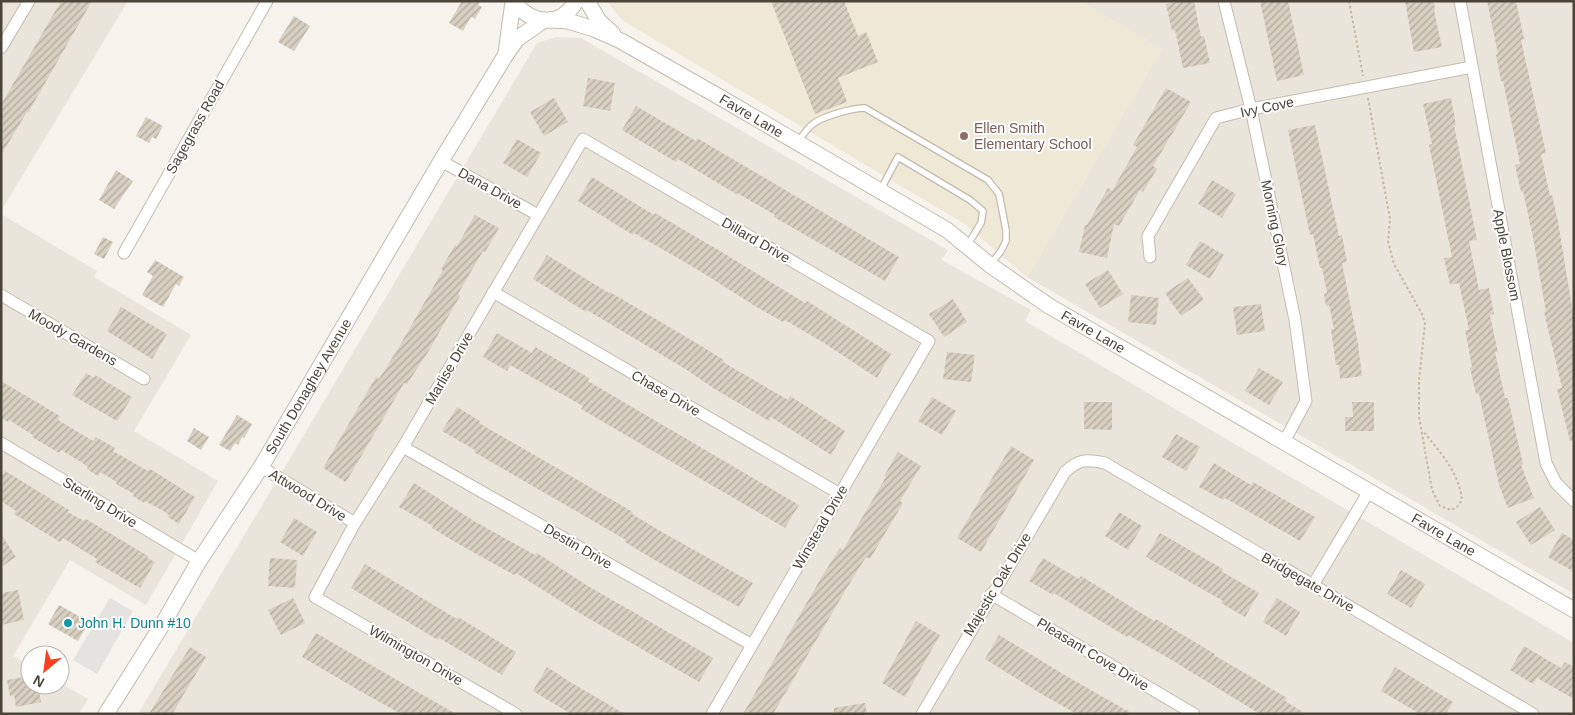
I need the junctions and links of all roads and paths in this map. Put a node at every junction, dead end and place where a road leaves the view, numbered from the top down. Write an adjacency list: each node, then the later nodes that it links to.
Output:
1 (29, 1): 11 (street)
2 (267, 1): 22 (street, Sagegrass Road)
3 (576, 1): 9 (street, South Donaghey Avenue)
4 (587, 1): 10 (street, Favre Lane)
5 (1224, 1): 15 (street, Morning Glory)
6 (1349, 1): 14 (path)
7 (1460, 1): 13 (street, Apple Blossom)
8 (513, 2): 9 (street, Favre Lane); 12 (street, South Donaghey Avenue)
9 (547, 20): 10 (street, Favre Lane); 12 (street, South Donaghey Avenue)
10 (621, 41): 17 (street, Favre Lane)
11 (1, 48)
12 (505, 56): 18 (street, South Donaghey Avenue)
13 (1472, 67): 14 (street, Ivy Cove); 37 (street, Apple Blossom)
14 (1365, 87): 15 (street, Ivy Cove); 29 (path)
15 (1251, 109): 23 (street, Ivy Cove); 30 (street, Morning Glory)
16 (583, 139): 20 (street, Marlise Drive); 27 (street, Dillard Drive)
17 (798, 142): 19 (street, Favre Lane); 24 (lane)
18 (441, 161): 20 (street, Dana Drive); 34 (street, South Donaghey Avenue)
19 (880, 191): 21 (street, Favre Lane); 21 (lane)
20 (538, 215): 25 (street, Marlise Drive)
21 (967, 246): 24 (street, Favre Lane)
22 (124, 253)
23 (1150, 257)
24 (990, 265): 30 (street, Favre Lane)
25 (493, 292): 32 (street, Marlise Drive); 36 (street, Chase Drive)
26 (1, 295): 28 (street, Moody Gardens)
27 (929, 341): 36 (street, Winstead Drive)
28 (144, 379)
29 (1423, 431): 29 (path)
30 (1284, 442): 35 (street, Favre Lane)
31 (1, 443): 39 (street, Sterling Drive)
32 (403, 447): 38 (street, Marlise Drive); 44 (street, Destin Drive)
33 (1080, 460): 40 (street, Bridgegate Drive); 41 (street, Majestic Oak Drive)
34 (261, 468): 38 (street, Attwood Drive); 39 (street, South Donaghey Avenue)
35 (1369, 491): 40 (street); 43 (street, Favre Lane)
36 (840, 494): 44 (street, Winstead Drive)
37 (1574, 501)
38 (355, 524): 42 (street, Marlise Drive)
39 (199, 561): 45 (street, South Donaghey Avenue)
40 (1313, 585): 50 (street, Bridgegate Drive)
41 (992, 594): 48 (street, Majestic Oak Drive); 49 (street, Pleasant Cove Drive)
42 (315, 597): 46 (street, Wilmington Drive)
43 (1574, 610)
44 (752, 645): 47 (street, Winstead Drive)
45 (106, 714)
46 (516, 714)
47 (712, 714)
48 (922, 714)
49 (1194, 714)
50 (1533, 714)

